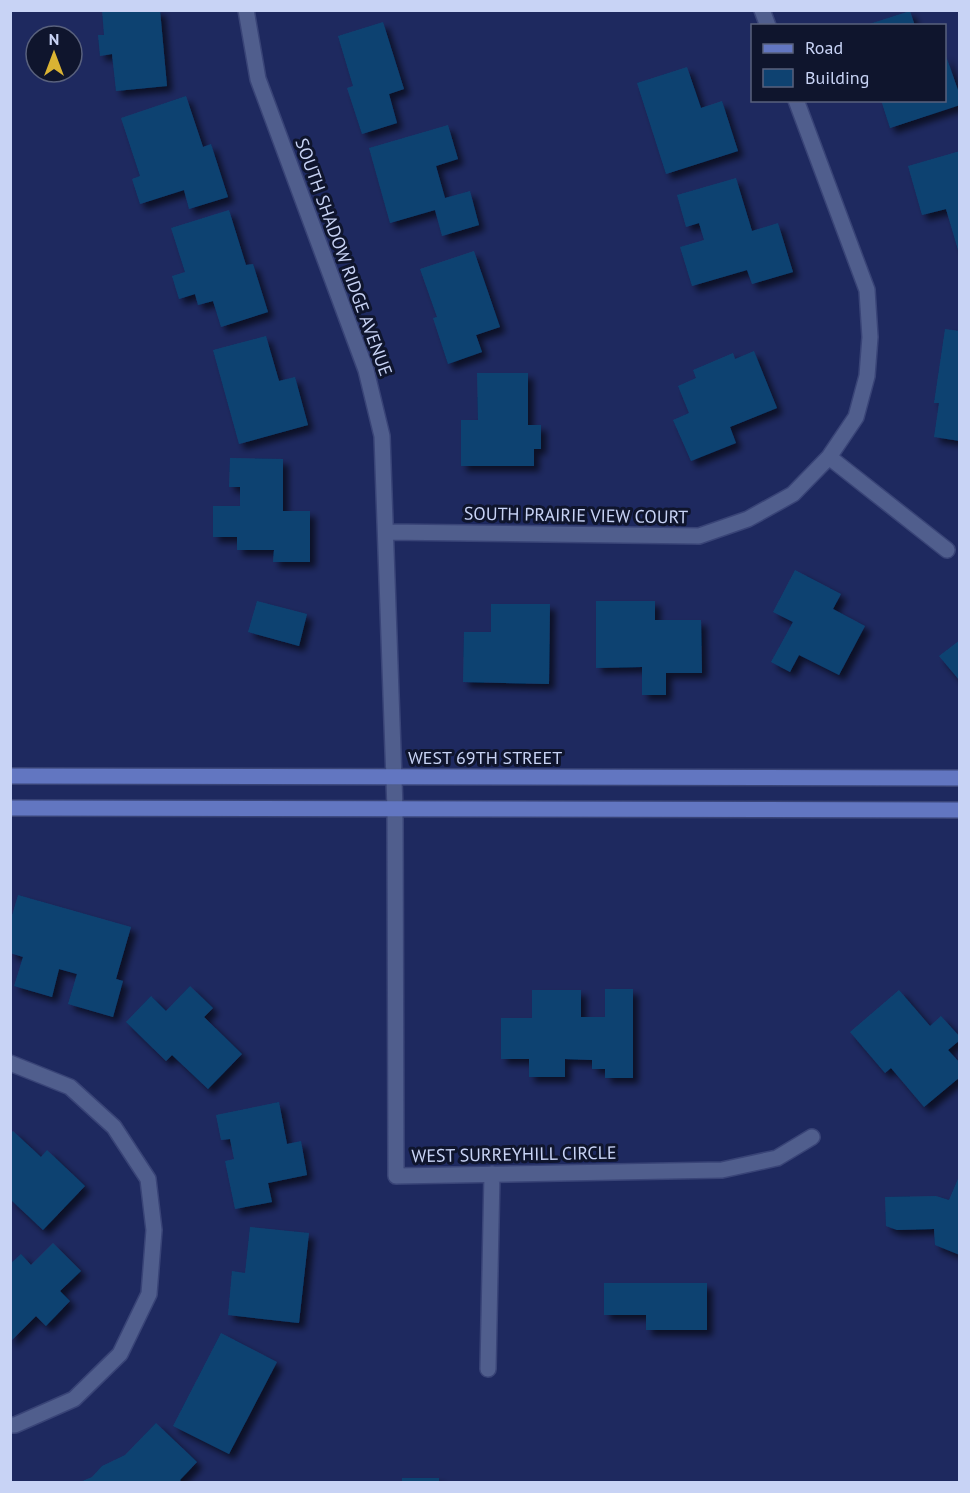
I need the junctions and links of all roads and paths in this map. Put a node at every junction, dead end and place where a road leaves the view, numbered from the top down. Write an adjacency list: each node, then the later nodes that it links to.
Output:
1 (246, 10): 4 (street, SOUTH SHADOW RIDGE AVENUE)
2 (797, 102): 3 (street, SOUTH PRAIRIE VIEW COURT)
3 (829, 457): 4 (street, SOUTH PRAIRIE VIEW COURT); 5 (street)
4 (386, 532): 7 (street, SOUTH SHADOW RIDGE AVENUE)
5 (946, 550)
6 (10, 776): 7 (main road, WEST 69TH STREET)
7 (394, 777): 8 (main road, WEST 69TH STREET); 10 (street, SOUTH SHADOW RIDGE AVENUE)
8 (960, 778)
9 (10, 808): 10 (main road)
10 (395, 809): 11 (main road); 14 (street, WEST SURREYHILL CIRCLE)
11 (960, 810)
12 (10, 1063): 16 (street)
13 (812, 1137): 14 (street, WEST SURREYHILL CIRCLE)
14 (492, 1174): 15 (street)
15 (488, 1369)
16 (10, 1425)

